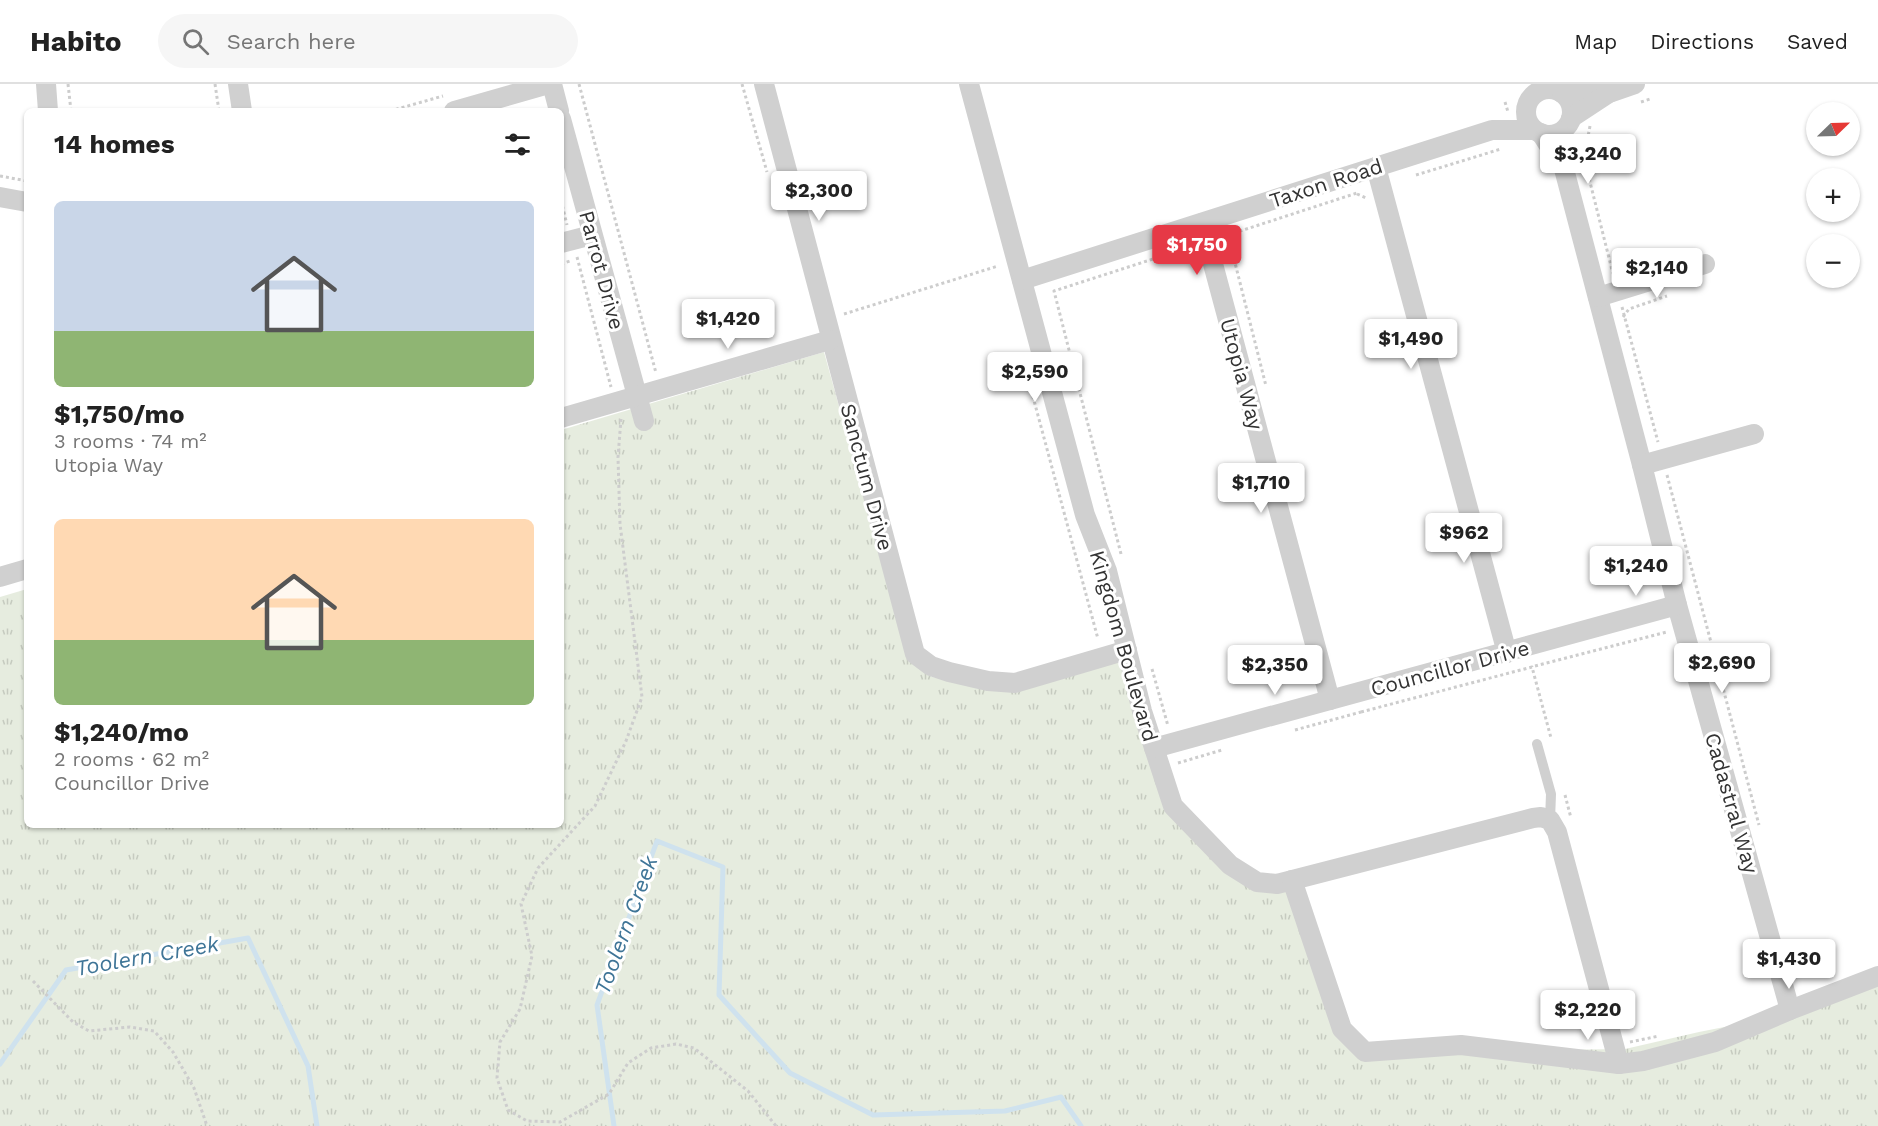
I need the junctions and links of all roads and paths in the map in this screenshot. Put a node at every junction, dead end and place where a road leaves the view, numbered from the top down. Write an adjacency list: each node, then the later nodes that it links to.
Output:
1 (46, 84): 15 (street)
2 (68, 84): 16 (path)
3 (215, 84): 17 (path)
4 (238, 84): 18 (street)
5 (550, 84): 14 (street); 20 (street)
6 (579, 84): 48 (path)
7 (764, 84): 47 (street, Sanctum Drive)
8 (969, 84): 42 (street, Kingdom Boulevard)
9 (1558, 89): 10 (street); 12 (street); 22 (street)
10 (1609, 93): 11 (street); 22 (street)
11 (1638, 93): 13 (path)
12 (1530, 95): 24 (street); 25 (street)
13 (1650, 99)
14 (454, 102): 19 (path)
15 (48, 108)
16 (71, 108)
17 (219, 108)
18 (242, 108)
19 (411, 108)
20 (558, 108)
21 (1597, 120): 44 (path)
22 (1570, 121): 25 (street); 28 (street)
23 (564, 130): 36 (street, Parrot Drive)
24 (1492, 130): 25 (street); 27 (street, Taxon Road)
25 (1538, 132): 28 (street)
26 (1507, 148): 30 (path)
27 (1376, 168): 34 (street, Taxon Road); 63 (street)
28 (1564, 169): 45 (street, Cadastral Way)
29 (0, 176): 31 (path)
30 (1411, 177)
31 (24, 180)
32 (0, 196): 33 (street)
33 (24, 201)
34 (1202, 223): 42 (street, Taxon Road); 65 (street, Utopia Way)
35 (564, 225): 37 (path)
36 (592, 235): 37 (street); 49 (street, Parrot Drive)
37 (566, 241): 50 (path)
38 (1184, 249): 39 (path)
39 (1194, 253)
40 (1705, 264): 44 (street)
41 (998, 266): 46 (path)
42 (1022, 280): 62 (street, Kingdom Boulevard)
43 (1054, 291): 57 (path)
44 (1618, 291): 45 (street); 55 (path)
45 (1598, 297): 54 (street, Cadastral Way)
46 (844, 314)
47 (830, 340): 49 (street); 62 (street, Sanctum Drive)
48 (656, 373)
49 (637, 395): 50 (street); 52 (street, Parrot Drive)
50 (615, 402): 51 (street); 84 (path)
51 (564, 417)
52 (644, 421)
53 (1754, 434): 55 (street)
54 (1641, 465): 55 (street); 60 (street, Cadastral Way)
55 (1669, 467): 56 (path); 56 (path)
56 (1669, 483): 75 (path)
57 (1124, 563)
58 (24, 570): 59 (street)
59 (0, 577)
60 (1677, 605): 63 (street, Councillor Drive); 79 (street, Cadastral Way)
61 (1098, 642): 62 (path)
62 (1125, 643): 68 (street, Kingdom Boulevard)
63 (1507, 653): 65 (street, Councillor Drive)
64 (1150, 664): 68 (path)
65 (1330, 699): 68 (street, Councillor Drive)
66 (1361, 712): 70 (path)
67 (1179, 723): 68 (path)
68 (1165, 739): 71 (path); 76 (street, Kingdom Boulevard)
69 (1537, 744): 73 (lane)
70 (1552, 746)
71 (1179, 769)
72 (1564, 791): 73 (path)
73 (1551, 794): 74 (lane)
74 (1550, 820): 76 (street, Kingdom Boulevard); 81 (street)
75 (1762, 835)
76 (1292, 880): 82 (street)
77 (1878, 976): 79 (street)
78 (33, 981): 83 (path)
79 (1790, 1010): 82 (street)
80 (1665, 1035): 81 (path)
81 (1614, 1042): 82 (street)
82 (1618, 1064)
83 (207, 1126)
84 (776, 1126)

